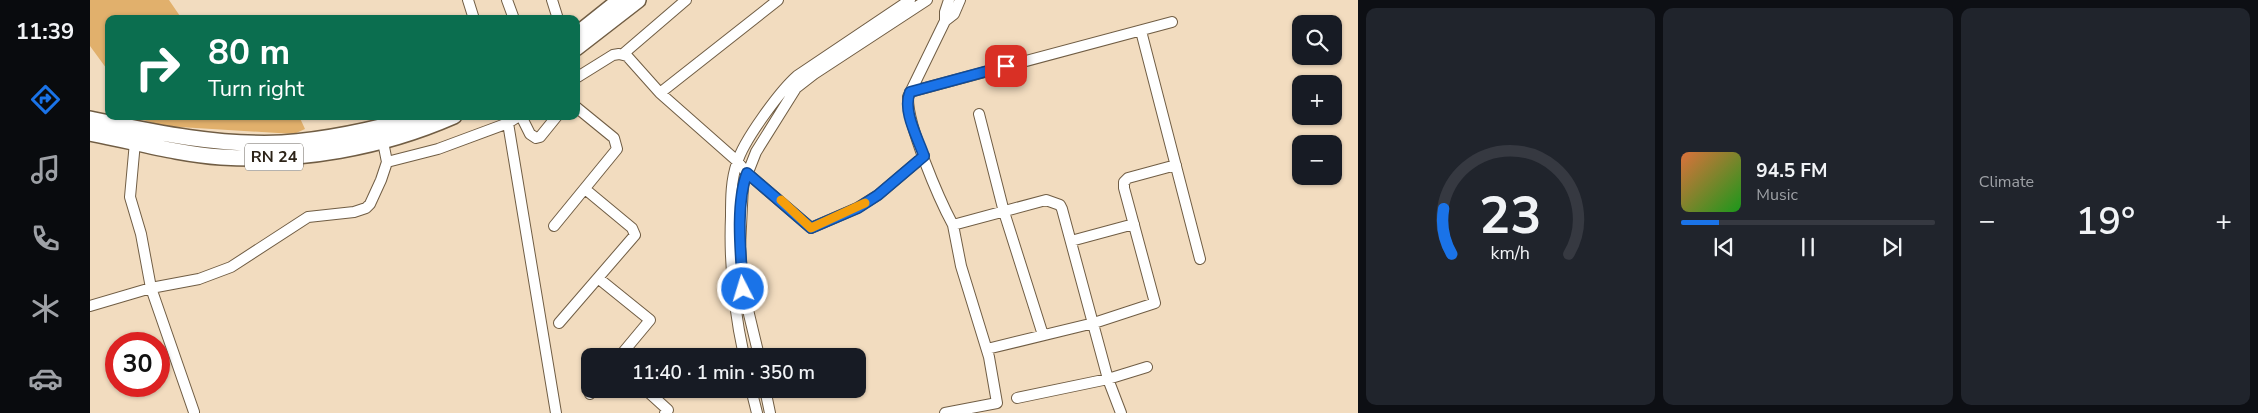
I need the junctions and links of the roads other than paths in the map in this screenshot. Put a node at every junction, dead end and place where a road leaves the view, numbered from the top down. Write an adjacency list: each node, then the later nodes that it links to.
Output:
1 (468, 0): 12 (street)
2 (507, 0): 13 (street)
3 (552, 0): 14 (street)
4 (620, 0): 17 (highway)
5 (638, 0): 19 (highway)
6 (686, 0): 20 (street)
7 (778, 0): 23 (street)
8 (910, 0): 37 (street)
9 (927, 0): 40 (street)
10 (948, 0): 15 (street)
11 (960, 0): 15 (street)
12 (473, 15)
13 (513, 15)
14 (557, 15)
15 (945, 21): 22 (street)
16 (1172, 22): 18 (street)
17 (580, 31)
18 (1141, 31): 22 (street); 39 (street)
19 (580, 45)
20 (623, 54): 21 (street); 23 (street)
21 (580, 75)
22 (910, 92): 36 (street)
23 (660, 93): 37 (street)
24 (580, 110): 41 (street)
25 (979, 114): 42 (street)
26 (90, 119): 27 (highway, RN 24)
27 (408, 120)
28 (445, 120): 35 (highway, RN 24)
29 (513, 120): 32 (street)
30 (522, 120): 31 (street)
31 (554, 120)
32 (508, 123): 38 (street); 65 (street)
33 (90, 133): 34 (highway, RN 24)
34 (135, 142): 35 (highway, RN 24); 49 (street)
35 (383, 142): 38 (street)
36 (924, 156): 40 (street); 44 (street)
37 (737, 161): 40 (street); 55 (street)
38 (386, 162): 49 (street)
39 (1176, 165): 43 (street); 47 (street)
40 (747, 173): 56 (street)
41 (585, 189): 45 (street); 48 (street)
42 (1004, 212): 44 (street); 46 (street); 53 (street)
43 (1134, 224): 46 (street); 52 (street)
44 (953, 225): 57 (street)
45 (554, 226)
46 (1071, 241): 52 (street)
47 (1200, 259)
48 (598, 278): 51 (street); 54 (street)
49 (151, 288): 50 (street); 64 (street)
50 (90, 306)
51 (559, 323)
52 (1094, 323): 53 (street); 59 (street)
53 (1043, 335): 57 (street)
54 (627, 348)
55 (743, 348)
56 (757, 348)
57 (986, 349): 69 (street)
58 (1147, 367): 59 (street)
59 (1108, 379): 63 (street); 70 (street)
60 (655, 398): 66 (street)
61 (753, 398): 67 (street)
62 (768, 398): 68 (street)
63 (1017, 398)
64 (194, 412)
65 (556, 413)
66 (665, 413)
67 (756, 413)
68 (770, 413)
69 (945, 413)
70 (1121, 413)

